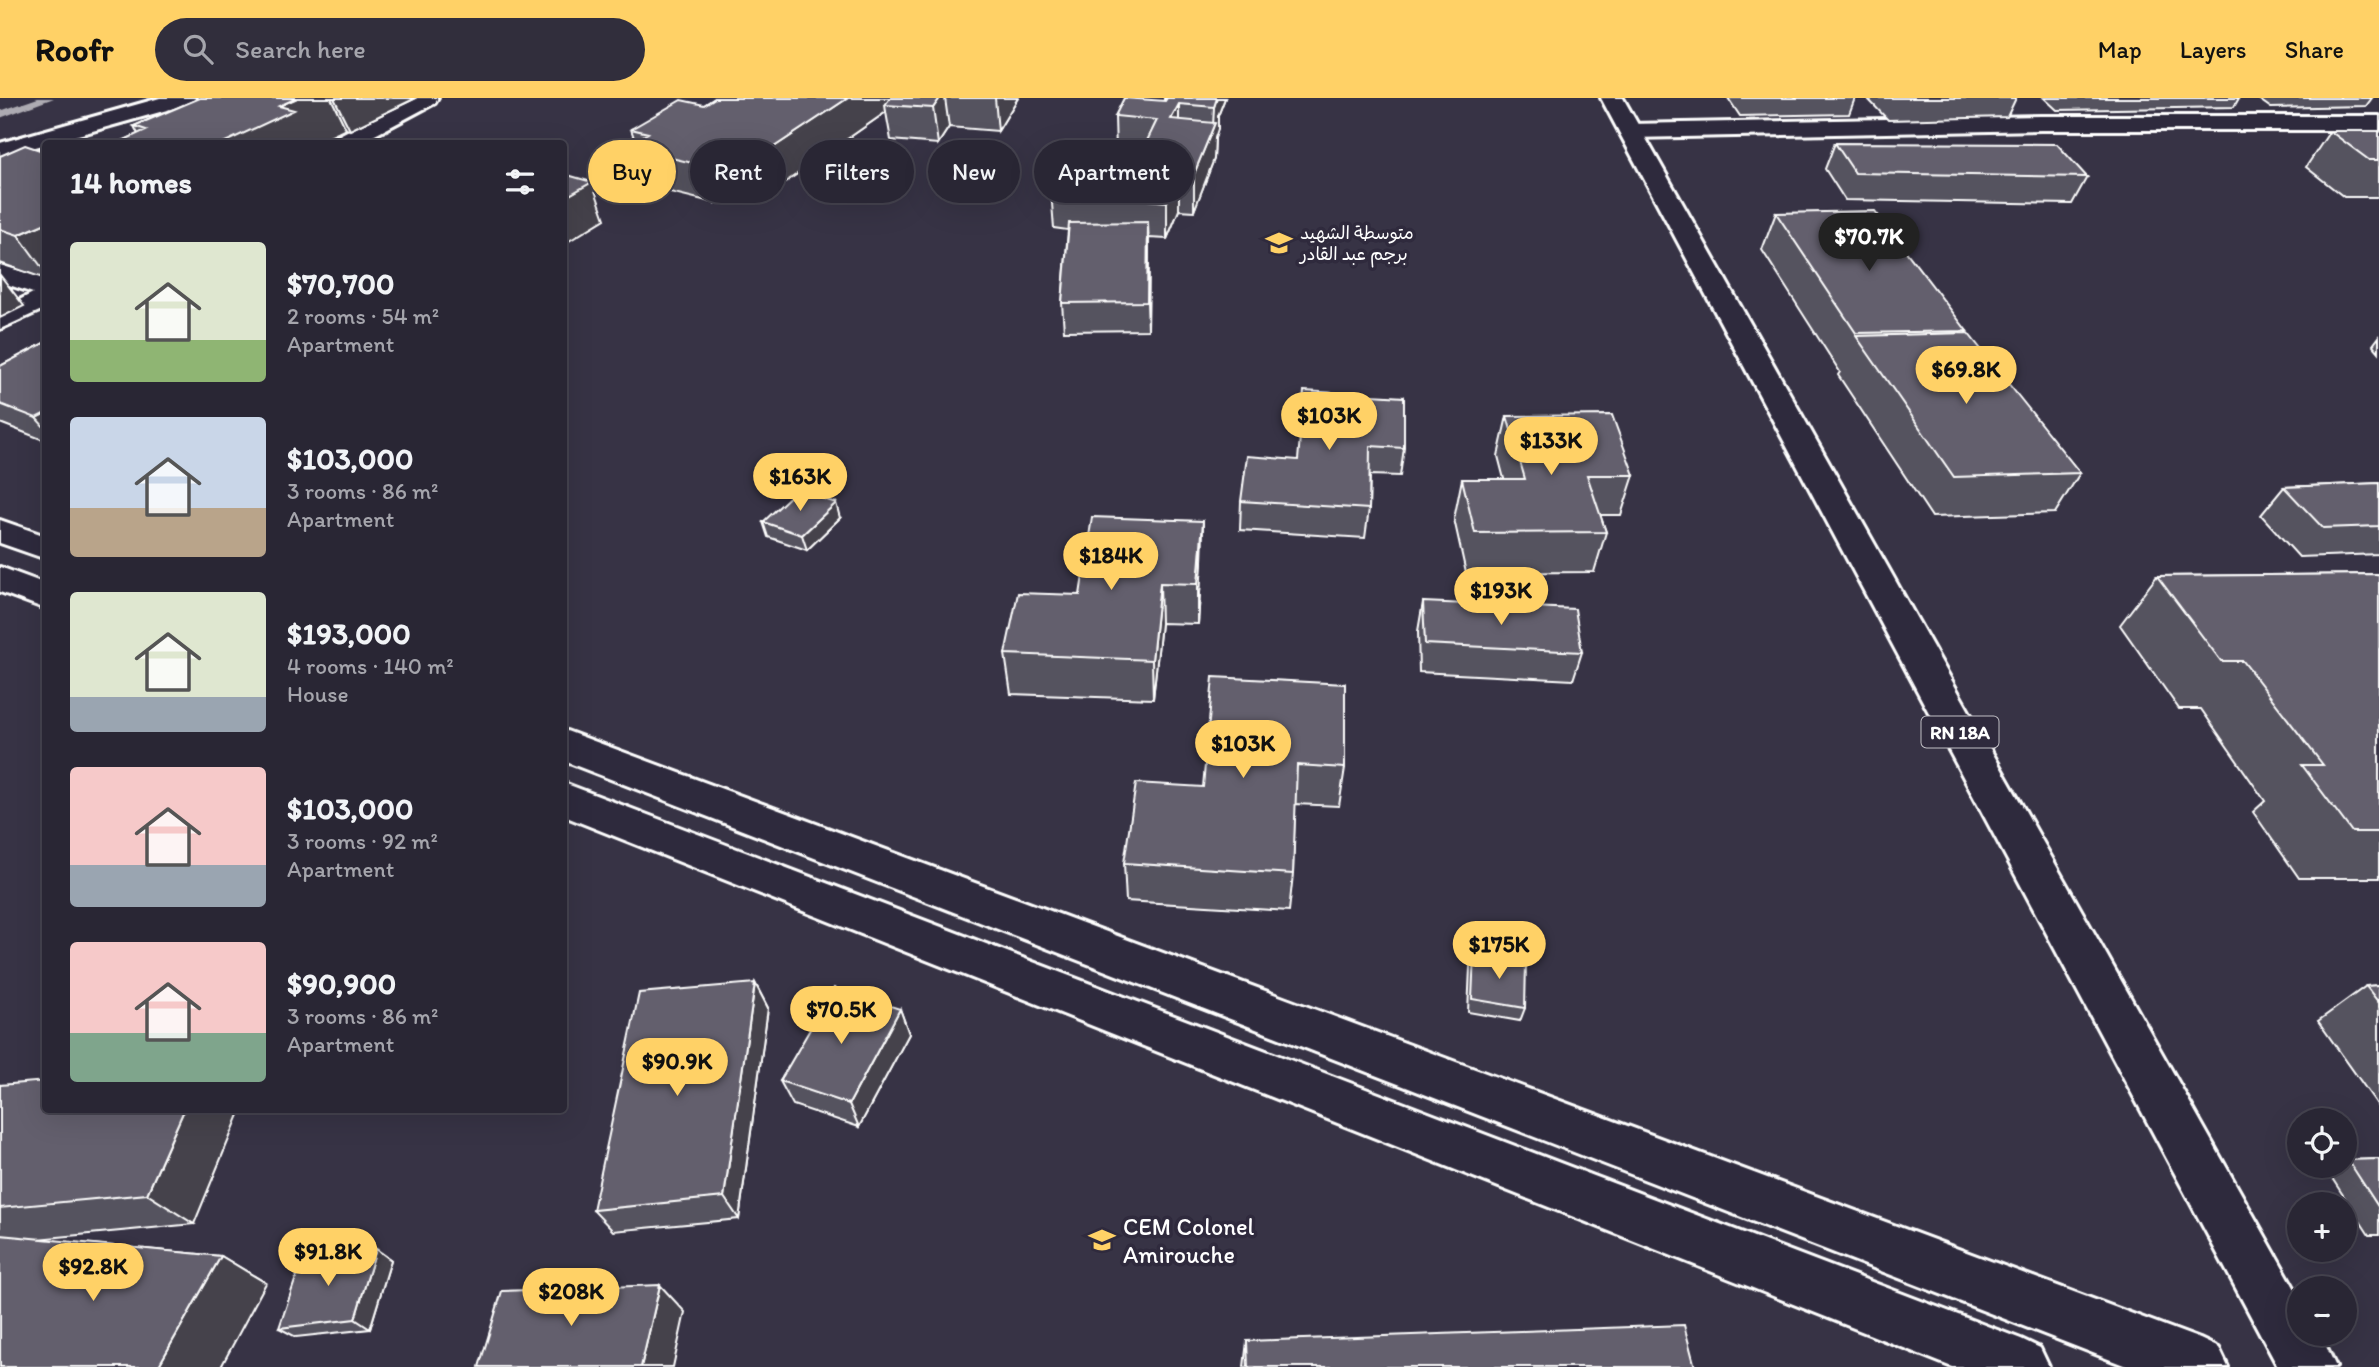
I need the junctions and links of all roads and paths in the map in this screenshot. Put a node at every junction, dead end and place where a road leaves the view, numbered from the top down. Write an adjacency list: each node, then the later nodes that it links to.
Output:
1 (184, 98): 13 (street)
2 (427, 98): 12 (street)
3 (1612, 98): 11 (street, RN 18A)
4 (2018, 98): 8 (street)
5 (209, 104): 9 (street)
6 (1854, 107): 10 (street)
7 (2379, 122): 8 (street)
8 (2042, 123): 10 (street)
9 (161, 126)
10 (1869, 126): 11 (street)
11 (1630, 131): 26 (street, RN 18A)
12 (348, 140)
13 (0, 150)
14 (0, 273): 15 (street)
15 (42, 287)
16 (42, 299): 17 (street)
17 (0, 321)
18 (0, 531): 19 (street)
19 (42, 547)
20 (0, 579): 21 (street)
21 (42, 595)
22 (567, 746): 25 (street)
23 (567, 800): 24 (street)
24 (2021, 1367)
25 (2200, 1367)
26 (2308, 1367)

